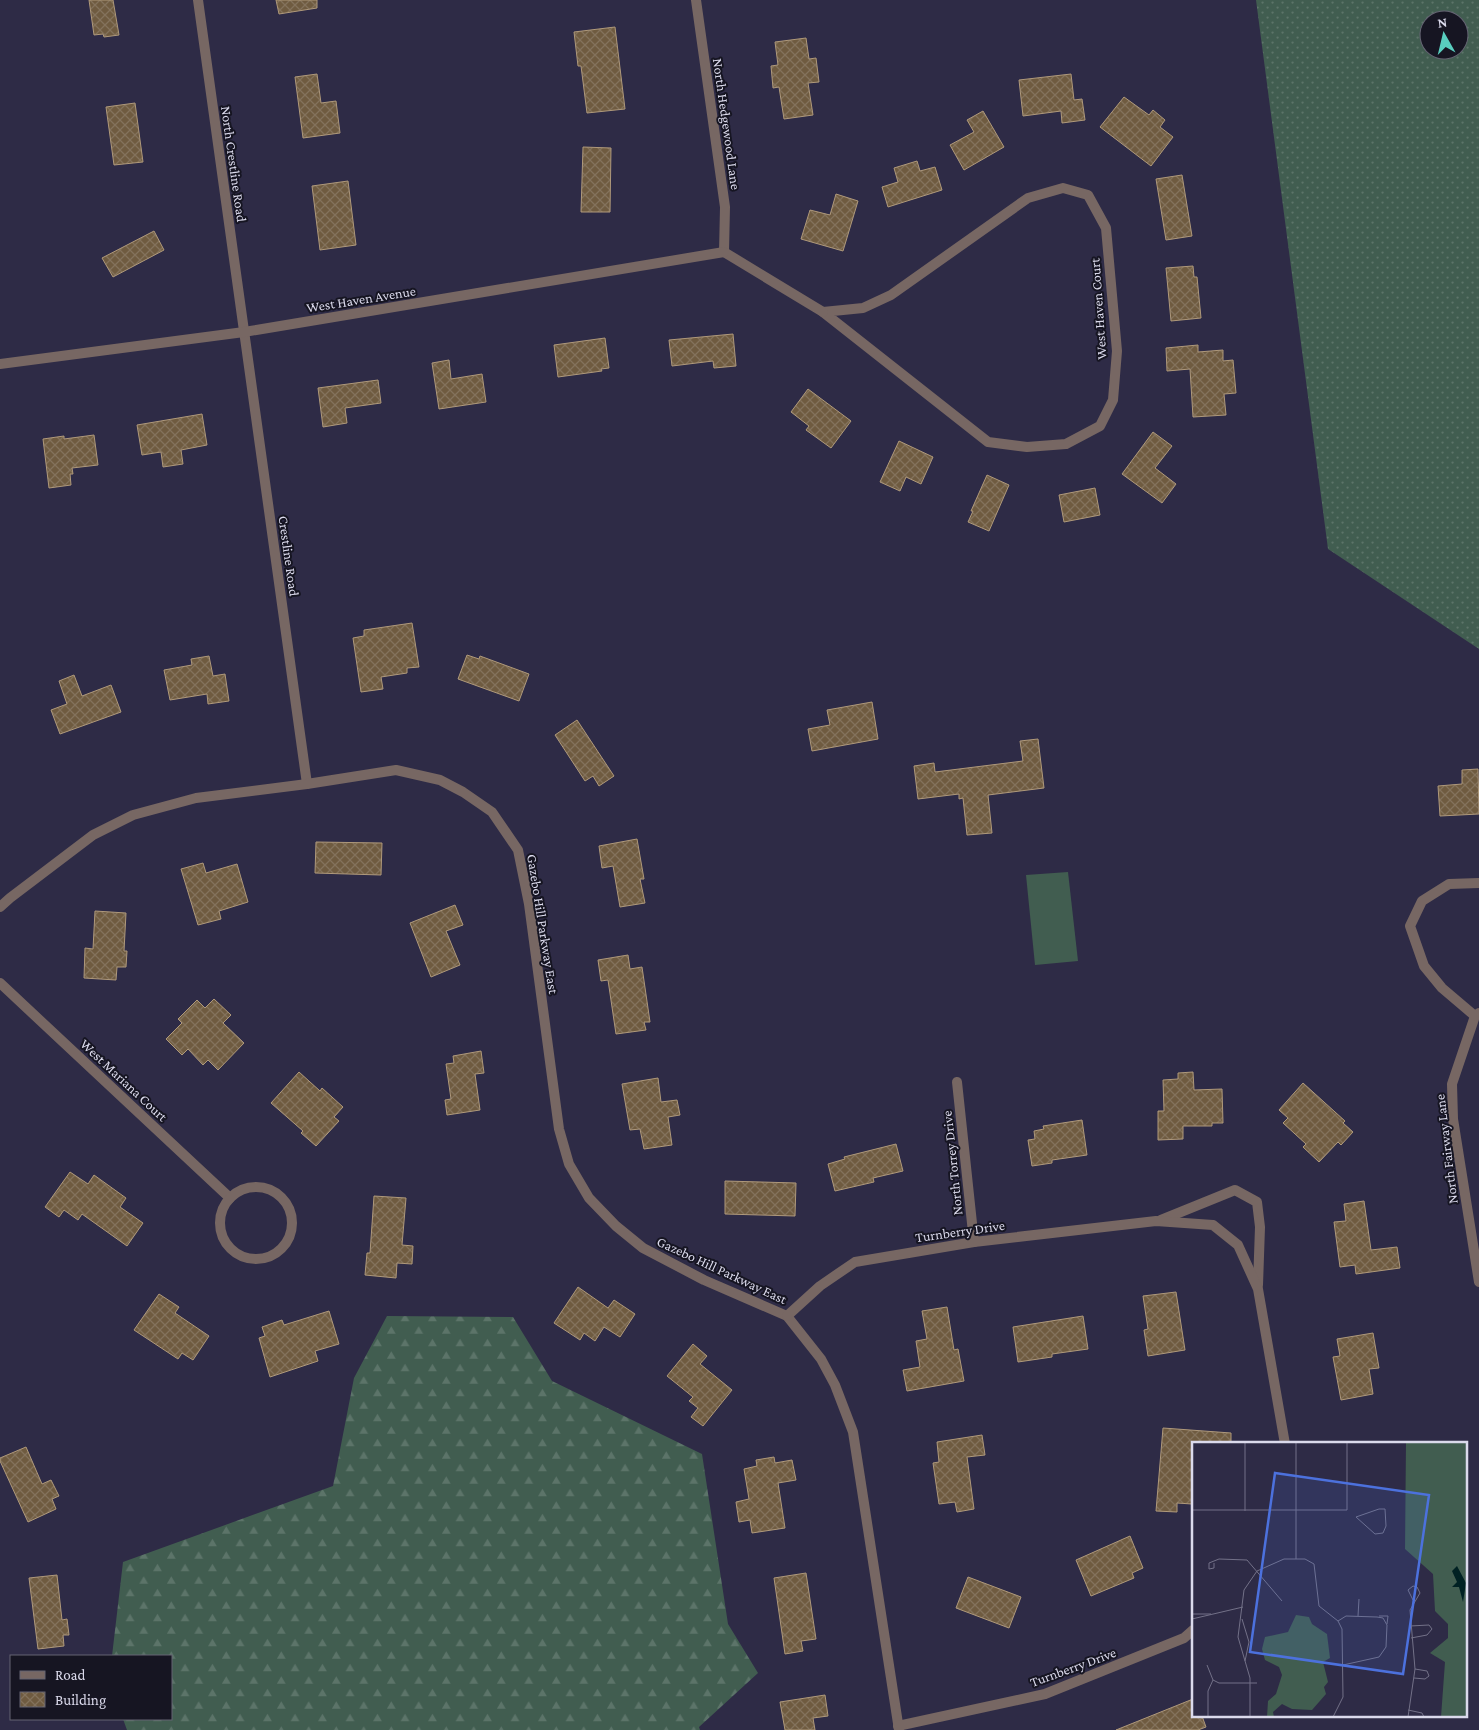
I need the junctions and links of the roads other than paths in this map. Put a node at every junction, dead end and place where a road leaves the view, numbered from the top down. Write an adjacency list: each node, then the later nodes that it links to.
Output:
1 (198, 0): 5 (street, North Crestline Road)
2 (696, 0): 3 (street, North Hedgewood Lane)
3 (724, 252): 4 (street, West Haven Court); 5 (street, West Haven Avenue)
4 (823, 312): 4 (street, West Haven Court)
5 (244, 332): 6 (street, West Haven Avenue); 7 (street, Crestline Road)
6 (0, 364)
7 (307, 784): 9 (street, Gazebo Hill Parkway East); 19 (street, Gazebo Hill Parkway East)
8 (1479, 883): 11 (street)
9 (0, 908)
10 (0, 983): 13 (street, West Mariana Court)
11 (1477, 1015): 16 (street, North Fairway Lane)
12 (957, 1082): 15 (street, North Torrey Drive)
13 (230, 1198): 13 (street)
14 (1156, 1222): 15 (street, Turnberry Drive); 18 (street, Turnberry Drive); 18 (street, Turnberry Drive)
15 (974, 1242): 19 (street, Turnberry Drive)
16 (1478, 1270): 17 (street, North Fairway Lane)
17 (1479, 1282)
18 (1258, 1288): 20 (street, Turnberry Drive)
19 (787, 1316): 22 (street, Gazebo Hill Parkway East)
20 (1285, 1442)
21 (1192, 1631): 22 (street, Turnberry Drive)
22 (898, 1728)

